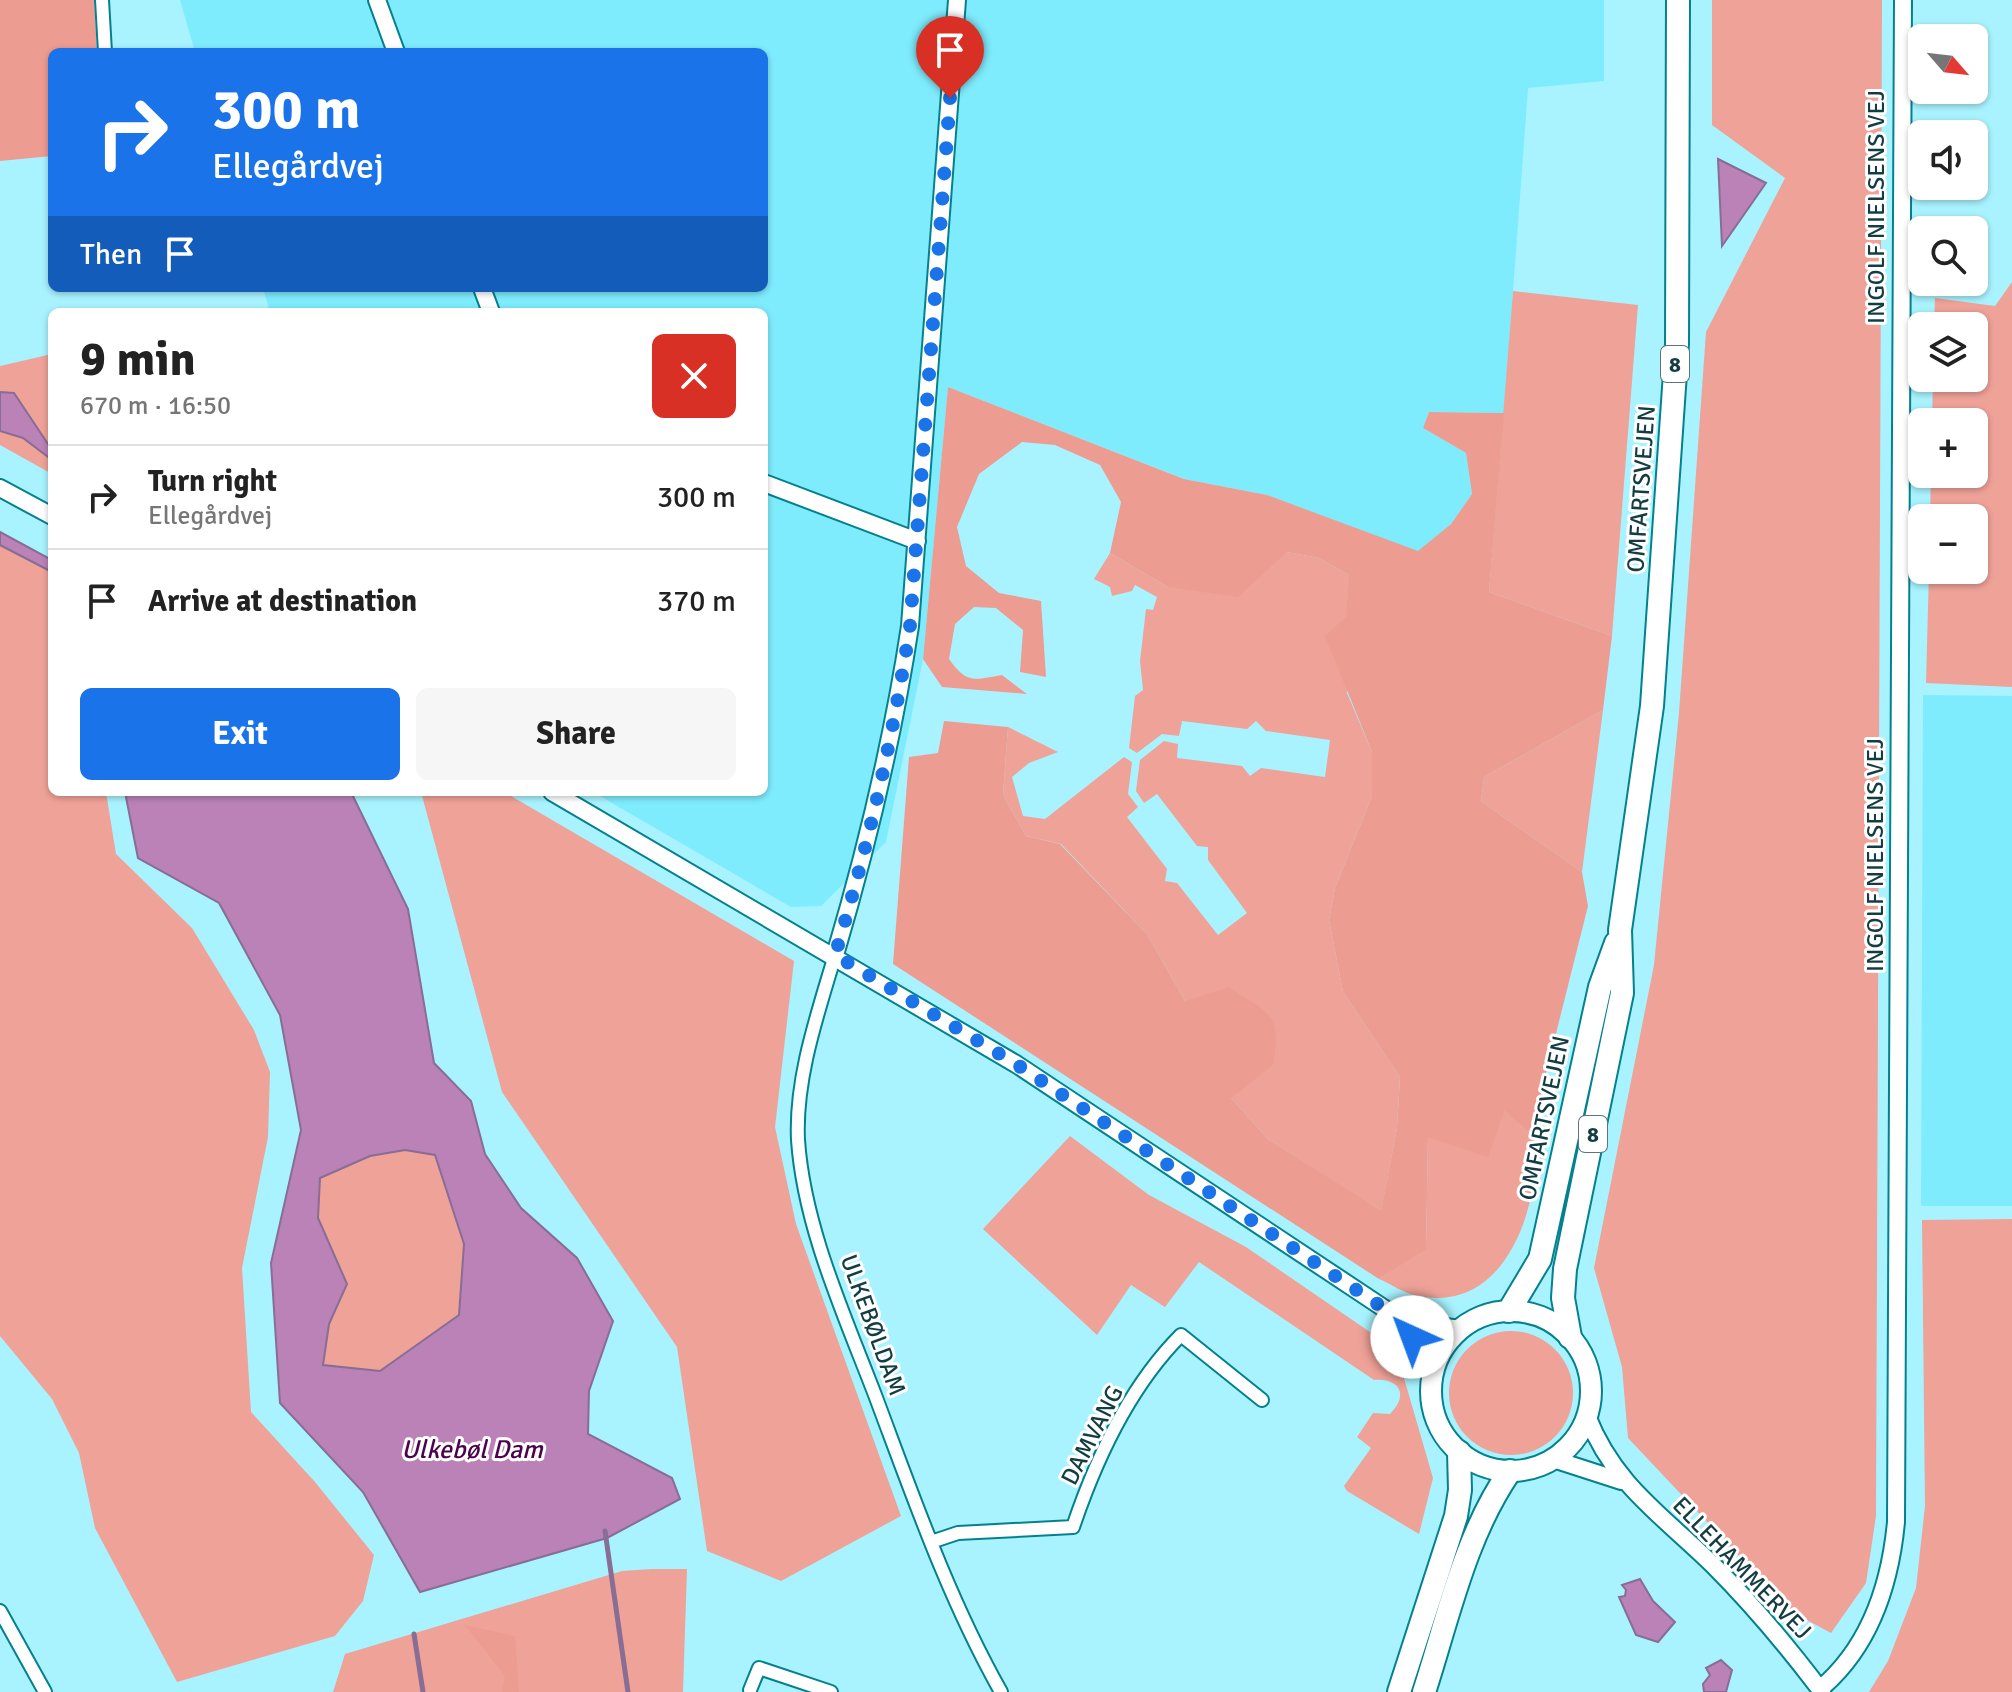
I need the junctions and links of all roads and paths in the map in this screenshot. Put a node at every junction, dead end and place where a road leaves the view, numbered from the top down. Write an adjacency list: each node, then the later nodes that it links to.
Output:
1 (102, 0): 6 (street)
2 (377, 0): 7 (street)
3 (957, 0): 11 (street)
4 (1678, 0): 13 (highway, OMFARTSVEJEN / 8)
5 (1903, 0): 29 (street, INGOLF NIELSENS VEJ)
6 (105, 48)
7 (395, 48)
8 (768, 485): 11 (street)
9 (0, 488): 10 (street)
10 (48, 514)
11 (917, 541): 14 (street)
12 (559, 796): 14 (street)
13 (1620, 930): 16 (highway, OMFARTSVEJEN / 8); 18 (highway, OMFARTSVEJEN / 8)
14 (835, 955): 15 (street); 26 (street, ULKEBØLDAM)
15 (1385, 1309): 17 (street); 19 (street)
16 (1509, 1311): 17 (main road); 18 (main road)
17 (1460, 1329): 19 (main road)
18 (1570, 1337): 21 (main road, 8)
19 (1434, 1368): 22 (main road)
20 (1262, 1400): 26 (street, DAMVANG)
21 (1587, 1416): 23 (main road); 25 (street, ELLEHAMMERVEJ)
22 (1459, 1452): 24 (main road); 33 (highway)
23 (1553, 1459): 24 (main road); 25 (street, ELLEHAMMERVEJ)
24 (1510, 1471): 34 (highway)
25 (1623, 1481): 29 (street, ELLEHAMMERVEJ)
26 (931, 1542): 32 (street, ULKEBØLDAM)
27 (0, 1611): 30 (street)
28 (750, 1690): 31 (street)
29 (1821, 1691)
30 (45, 1692)
31 (831, 1692)
32 (1001, 1692)
33 (1399, 1692)
34 (1424, 1692)

